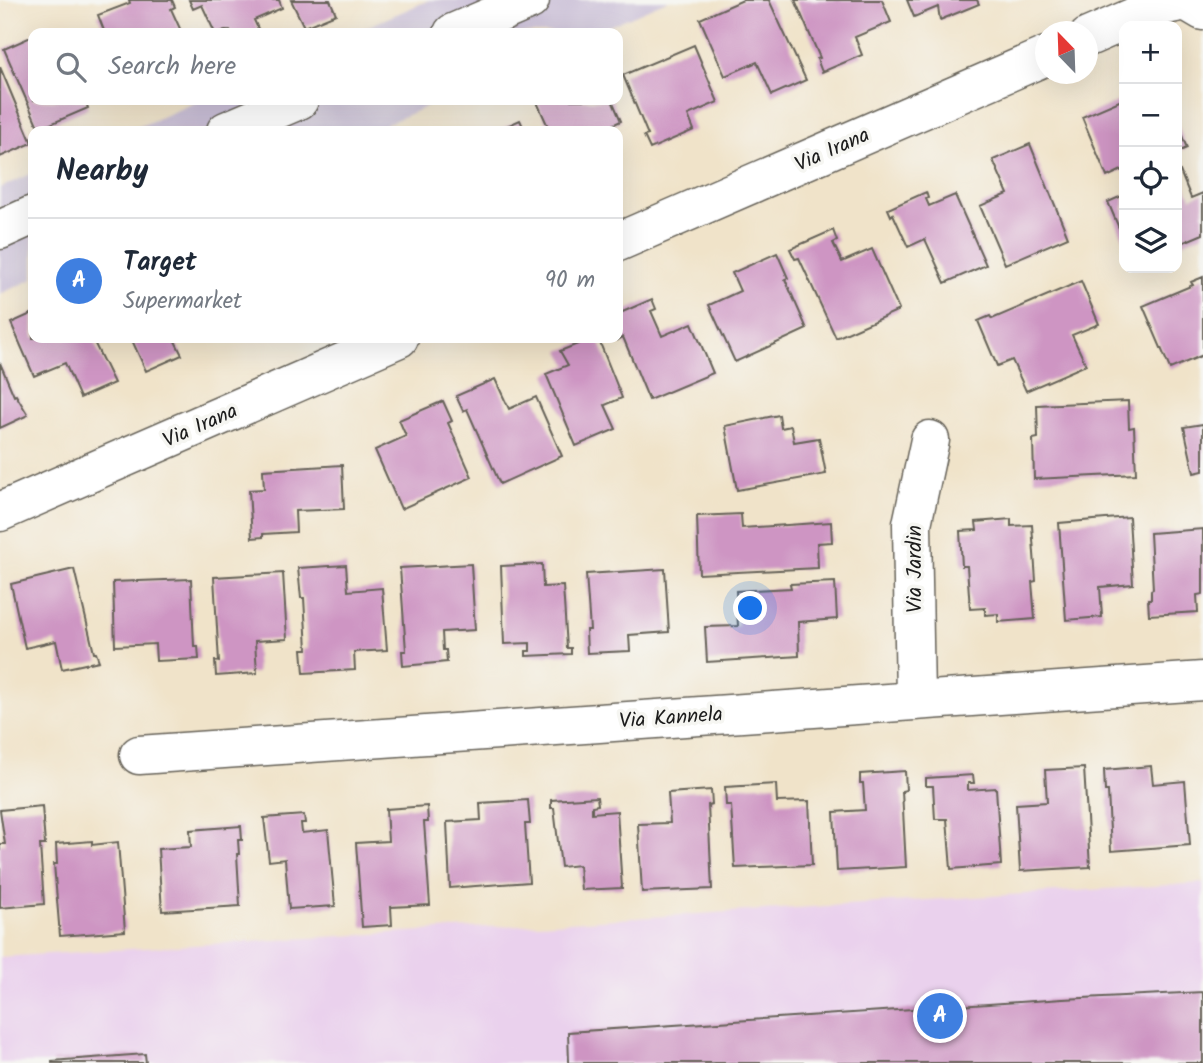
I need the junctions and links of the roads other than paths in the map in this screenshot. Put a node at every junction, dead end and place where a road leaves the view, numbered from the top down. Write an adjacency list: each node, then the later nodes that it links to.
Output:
1 (530, 0): 3 (street)
2 (1203, 11): 4 (street)
3 (465, 28)
4 (1098, 32)
5 (1035, 60): 10 (street, Via Irana)
6 (287, 105): 7 (street)
7 (238, 126)
8 (28, 217): 9 (street)
9 (0, 230)
10 (623, 240)
11 (388, 343): 13 (street, Via Irana)
12 (930, 440): 15 (street, Via Jardin)
13 (0, 512)
14 (1203, 681): 15 (street, Via Kannela)
15 (915, 699): 16 (street, Via Kannela)
16 (139, 755)

